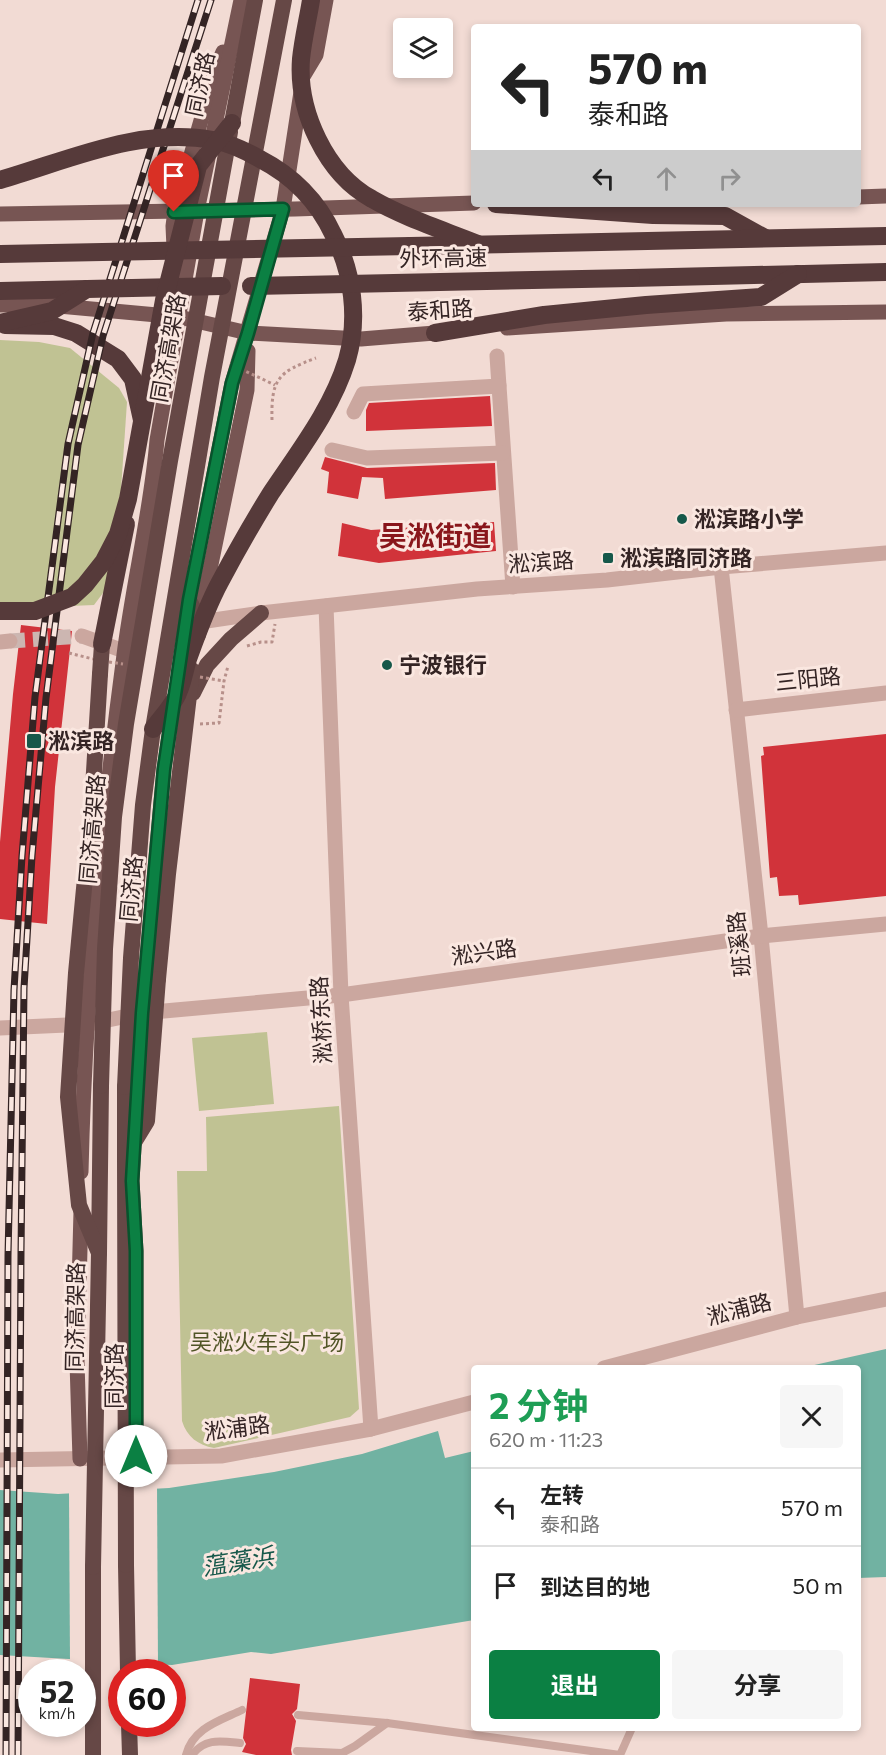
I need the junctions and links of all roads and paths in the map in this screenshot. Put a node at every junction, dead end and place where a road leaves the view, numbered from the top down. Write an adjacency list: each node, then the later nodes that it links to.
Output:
1 (240, 0): 7 (main road, 同济路)
2 (255, 0): 9 (highway, 同济高架路)
3 (284, 0): 58 (highway, bridge)
4 (311, 0): 21 (highway, bridge)
5 (318, 0): 8 (main road, 同济路)
6 (326, 0): 8 (main road, 同济路)
7 (235, 25): 16 (main road, 同济路); 17 (main road)
8 (304, 75): 15 (main road, 同济路)
9 (232, 123): 46 (highway, bridge); 66 (highway, 同济高架路, bridge)
10 (0, 180): 58 (highway, bridge)
11 (886, 196): 12 (main road)
12 (861, 197)
13 (471, 203): 15 (main road)
14 (539, 207): 20 (highway)
15 (283, 209): 16 (main road); 31 (main road, 同济路)
16 (197, 211): 17 (main road); 29 (main road, 同济路)
17 (174, 212): 18 (main road); 29 (main road)
18 (0, 214)
19 (886, 236): 20 (highway, 外环高速)
20 (766, 238): 21 (highway, 外环高速)
21 (478, 244): 22 (highway, 外环高速, bridge)
22 (0, 254)
23 (886, 272): 24 (highway, 外环高速)
24 (798, 274): 25 (highway, 外环高速, bridge); 32 (highway)
25 (87, 289): 26 (highway, 外环高速); 30 (highway, bridge)
26 (0, 291)
27 (0, 305): 29 (main road, 泰和路)
28 (886, 312): 32 (main road, 泰和路)
29 (179, 317): 31 (main road, 泰和路); 44 (main road, 同济路)
30 (0, 324): 50 (highway)
31 (248, 333): 32 (main road, 泰和路); 43 (main road, 同济路); 48 (main road, 同济路)
32 (435, 333)
33 (497, 356): 35 (street)
34 (316, 358): 37 (path)
35 (499, 386): 36 (street); 39 (street)
36 (354, 412)
37 (272, 420)
38 (332, 450): 39 (street)
39 (503, 453): 42 (street)
40 (886, 553): 41 (street, 淞滨路)
41 (721, 567): 42 (street, 淞滨路); 56 (street, 班溪路)
42 (513, 587): 45 (street, 淞滨路)
43 (189, 600): 48 (highway); 62 (main road, 同济路)
44 (131, 604): 50 (main road, 同济路); 52 (main road, 同济路)
45 (326, 606): 47 (street, 淞滨路); 61 (street, 淞桥东路)
46 (0, 611)
47 (269, 612): 48 (street, 淞滨路); 51 (path); 55 (highway)
48 (200, 622): 55 (highway)
49 (82, 636): 50 (street)
50 (102, 644): 52 (street); 66 (highway, bridge)
51 (246, 647)
52 (124, 651): 63 (main road, 同济路)
53 (230, 663): 57 (path)
54 (886, 693): 56 (street, 三阳路)
55 (186, 707): 65 (highway, bridge)
56 (736, 710): 60 (street, 班溪路)
57 (198, 724)
58 (153, 729): 65 (highway, bridge)
59 (886, 924): 60 (street, 淞兴路)
60 (761, 936): 61 (street, 淞兴路); 68 (street, 班溪路)
61 (341, 995): 62 (street, 淞兴路); 71 (street, 淞桥东路)
62 (142, 1013): 63 (street, 淞兴路); 72 (main road, 同济路)
63 (89, 1024): 64 (street, 淞兴路); 74 (main road, 同济路)
64 (0, 1028)
65 (125, 1157): 75 (highway, bridge)
66 (99, 1253): 83 (highway, 同济高架路, bridge)
67 (886, 1299): 68 (street, 淞浦路)
68 (796, 1317): 69 (street, 淞浦路)
69 (615, 1365)
70 (471, 1403): 71 (street, 淞浦路)
71 (371, 1429): 72 (street, 淞浦路)
72 (136, 1456): 74 (street, 淞浦路)
73 (0, 1460): 74 (street, 淞浦路)
74 (80, 1460)
75 (128, 1659)
76 (242, 1710): 85 (lane)
77 (298, 1714): 78 (lane)
78 (387, 1723): 82 (lane); 87 (lane)
79 (631, 1731): 87 (lane)
80 (129, 1737): 84 (highway)
81 (240, 1743): 86 (lane)
82 (297, 1751)
83 (93, 1755)
84 (130, 1755)
85 (186, 1755)
86 (192, 1755)
87 (620, 1755)

